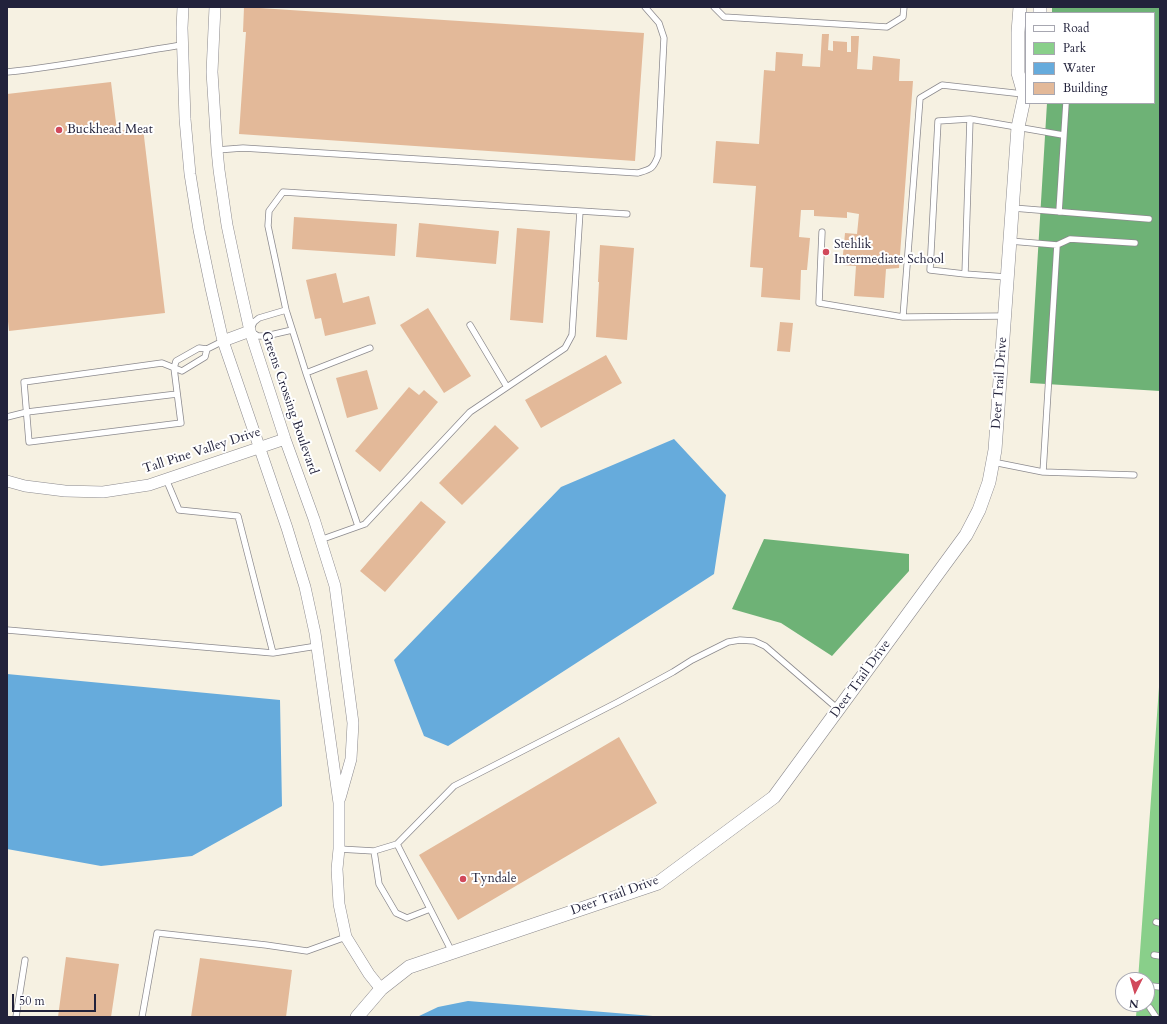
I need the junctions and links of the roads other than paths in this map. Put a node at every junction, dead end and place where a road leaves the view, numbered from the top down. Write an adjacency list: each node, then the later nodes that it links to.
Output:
1 (183, 7): 7 (street, Greens Crossing Boulevard)
2 (215, 7): 14 (street, Greens Crossing Boulevard)
3 (645, 7): 14 (lane)
4 (714, 7): 5 (lane)
5 (904, 7)
6 (1020, 7): 9 (street, Deer Trail Drive)
7 (182, 45): 8 (lane); 32 (street, Greens Crossing Boulevard)
8 (7, 72)
9 (1025, 92): 12 (street, Deer Trail Drive); 28 (lane)
10 (1066, 104): 13 (lane)
11 (970, 119): 12 (lane); 24 (lane); 24 (lane)
12 (1018, 127): 13 (lane); 15 (street, Deer Trail Drive)
13 (1063, 135): 17 (lane)
14 (217, 150): 31 (street, Greens Crossing Boulevard)
15 (1013, 208): 17 (lane); 21 (street, Deer Trail Drive)
16 (580, 211): 18 (lane); 26 (lane); 37 (lane)
17 (1058, 212): 19 (lane)
18 (627, 214)
19 (1148, 219)
20 (822, 232): 28 (lane)
21 (1010, 241): 23 (lane); 25 (street, Deer Trail Drive)
22 (1135, 243): 23 (lane)
23 (1057, 244): 44 (lane)
24 (965, 274): 25 (lane)
25 (1007, 277): 27 (street, Deer Trail Drive)
26 (286, 310): 30 (lane); 31 (lane)
27 (1004, 316): 28 (lane); 43 (street, Deer Trail Drive)
28 (903, 317)
29 (470, 325): 37 (lane)
30 (292, 330): 31 (lane); 36 (lane)
31 (250, 331): 32 (street); 41 (street, Greens Crossing Boulevard)
32 (223, 341): 34 (lane); 42 (street, Greens Crossing Boulevard)
33 (370, 348): 36 (lane)
34 (207, 349): 35 (lane); 35 (lane)
35 (174, 368): 38 (lane); 39 (lane)
36 (306, 373): 49 (lane)
37 (507, 387): 49 (lane)
38 (177, 394): 39 (lane); 39 (lane)
39 (27, 412): 40 (lane)
40 (7, 417)
41 (286, 439): 42 (street, Tall Pine Valley Drive); 50 (street, Greens Crossing Boulevard)
42 (259, 447): 46 (street, Tall Pine Valley Drive); 52 (street, Greens Crossing Boulevard)
43 (993, 462): 44 (lane); 54 (street, Deer Trail Drive)
44 (1043, 472): 45 (lane)
45 (1134, 475)
46 (166, 479): 47 (street, Tall Pine Valley Drive); 53 (lane)
47 (7, 481): 48 (lane)
48 (7, 485)
49 (358, 526): 50 (lane)
50 (320, 540): 55 (street, Greens Crossing Boulevard)
51 (7, 630): 53 (lane)
52 (317, 646): 53 (lane); 55 (street, Greens Crossing Boulevard)
53 (273, 653)
54 (838, 709): 56 (lane); 61 (street, Deer Trail Drive)
55 (339, 803): 57 (street, Greens Crossing Boulevard)
56 (396, 844): 58 (lane); 59 (lane)
57 (339, 849): 58 (lane); 60 (street, Greens Crossing Boulevard)
58 (374, 851): 59 (lane)
59 (430, 909): 61 (lane)
60 (346, 937): 63 (street, Greens Crossing Boulevard); 65 (lane)
61 (452, 952): 63 (street, Deer Trail Drive)
62 (25, 960): 64 (lane)
63 (381, 989): 66 (street, Deer Trail Drive)
64 (16, 1017)
65 (142, 1017)
66 (357, 1017)

